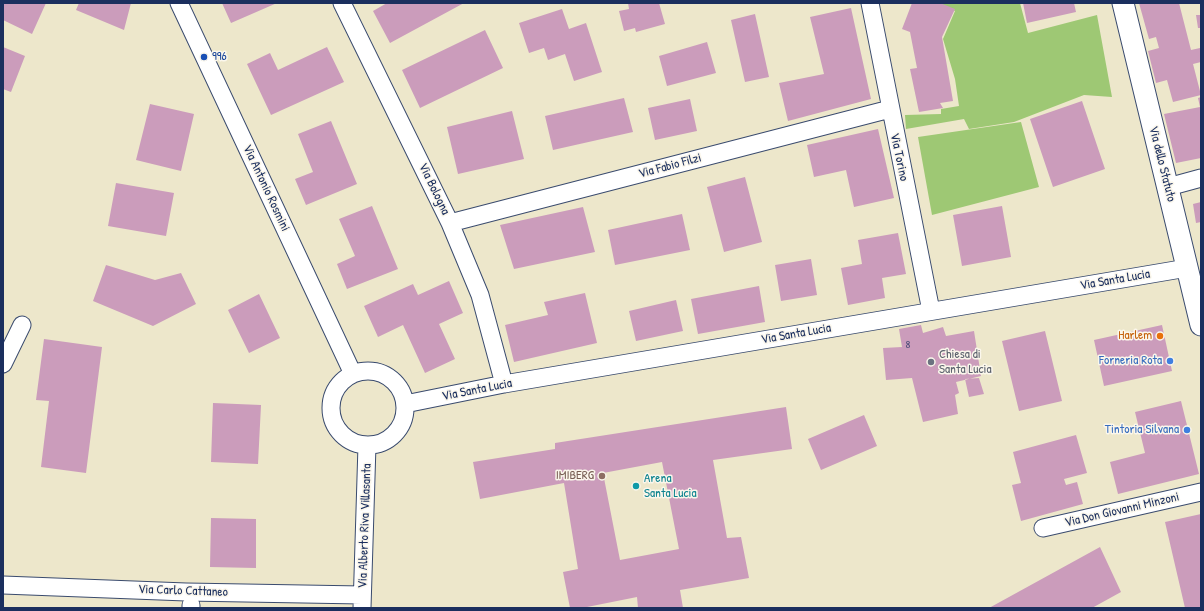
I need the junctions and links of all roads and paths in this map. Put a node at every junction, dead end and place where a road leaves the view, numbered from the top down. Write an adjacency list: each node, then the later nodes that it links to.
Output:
1 (179, 3): 14 (street, Via Antonio Rosmini)
2 (342, 3): 8 (street, Via Bologna)
3 (870, 3): 5 (street, Via Torino)
4 (1123, 3): 7 (street, Via dello Statuto)
5 (890, 109): 8 (street, Via Fabio Filzi); 10 (street, Via Torino)
6 (1201, 178): 7 (street)
7 (1168, 187): 9 (street, Via dello Statuto)
8 (450, 223): 15 (street, Via Bologna)
9 (1187, 268): 10 (street, Via Santa Lucia); 12 (street, Via dello Statuto)
10 (931, 312): 15 (street, Via Santa Lucia)
11 (22, 325): 13 (street)
12 (1201, 325)
13 (3, 364)
14 (353, 374): 16 (street); 17 (street)
15 (504, 384): 16 (street, Via Santa Lucia)
16 (405, 404): 17 (street)
17 (367, 445): 21 (street, Via Alberto Riva Villasanta)
18 (1201, 492): 19 (street, Via Don Giovanni Minzoni)
19 (1044, 528)
20 (3, 585): 21 (street, Via Carlo Cattaneo)
21 (362, 601)

